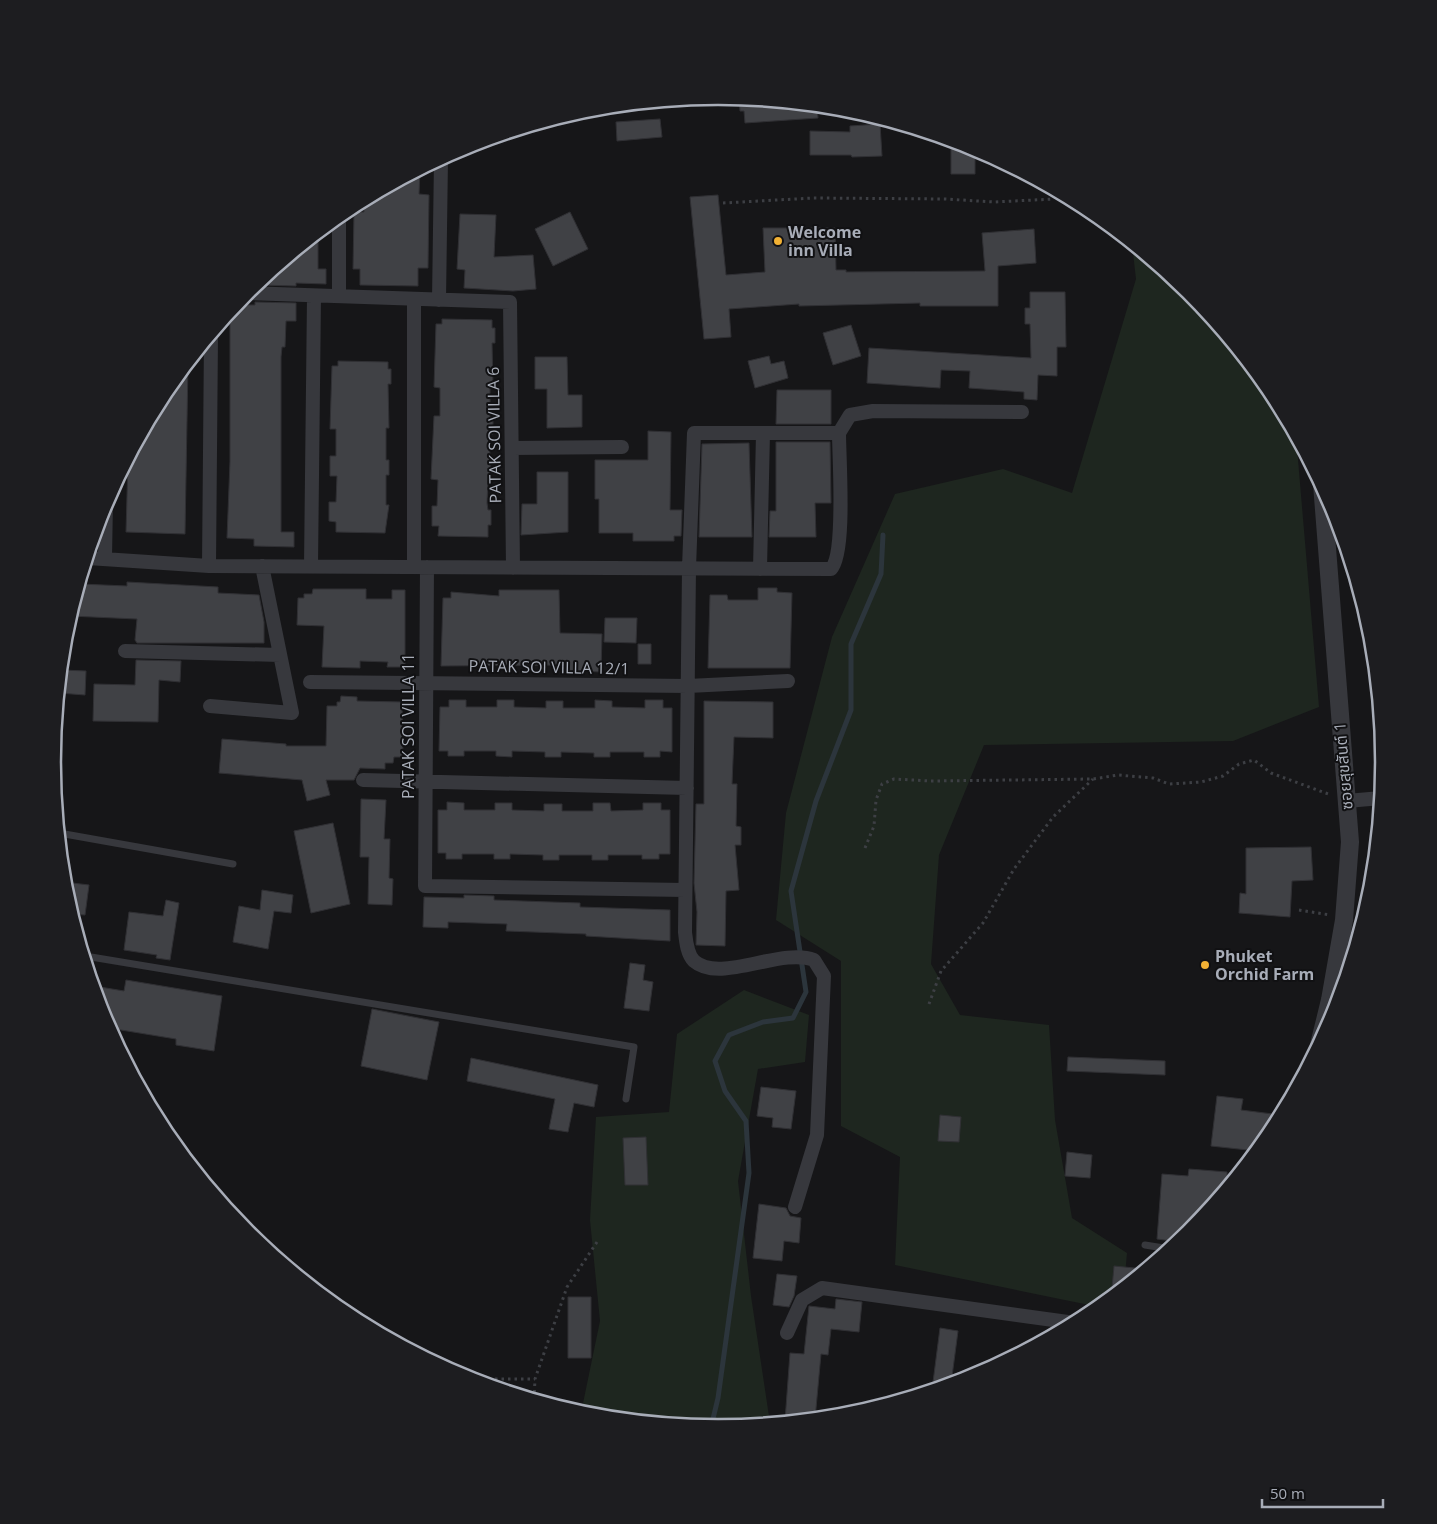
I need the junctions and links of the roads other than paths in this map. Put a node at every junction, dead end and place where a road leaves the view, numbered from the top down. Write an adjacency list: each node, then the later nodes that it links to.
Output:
1 (441, 167): 7 (street)
2 (339, 226): 5 (street)
3 (258, 294): 4 (street)
4 (314, 296): 5 (street); 20 (street)
5 (338, 296): 6 (street)
6 (414, 299): 7 (street); 21 (street, PATAK SOI VILLA 11)
7 (439, 300): 13 (street, PATAK SOI VILLA 6)
8 (211, 345): 18 (street)
9 (1022, 412): 11 (street)
10 (763, 433): 11 (street); 23 (street); 24 (street)
11 (840, 433): 24 (street)
12 (622, 447): 13 (street)
13 (512, 448): 22 (street, PATAK SOI VILLA 6)
14 (1324, 505): 36 (street, ซอยสุขสันต์ 1)
15 (106, 525): 17 (street)
16 (94, 558): 17 (street)
17 (105, 558): 18 (street)
18 (208, 566): 19 (street)
19 (262, 566): 20 (street); 26 (street)
20 (311, 566): 21 (street)
21 (420, 567): 22 (street); 29 (street, PATAK SOI VILLA 11)
22 (513, 568): 23 (street)
23 (689, 568): 24 (street); 30 (street)
24 (760, 569)
25 (125, 651): 26 (street)
26 (280, 655): 31 (street)
27 (788, 681): 30 (street, PATAK SOI VILLA 12/1)
28 (310, 682): 29 (street, PATAK SOI VILLA 12/1)
29 (426, 683): 30 (street, PATAK SOI VILLA 12/1); 33 (street, PATAK SOI VILLA 11)
30 (688, 686): 34 (street)
31 (210, 706)
32 (363, 780): 33 (street)
33 (425, 782): 34 (street); 39 (street, PATAK SOI VILLA 11)
34 (687, 788): 39 (street)
35 (1374, 799): 36 (street)
36 (1347, 801): 41 (street, ซอยสุขสันต์ 1)
37 (66, 834): 38 (lane)
38 (233, 864)
39 (685, 890): 43 (street)
40 (91, 957): 42 (lane)
41 (1328, 1009)
42 (626, 1099)
43 (796, 1207)
44 (1144, 1244): 45 (lane)
45 (1161, 1247)
46 (1063, 1321): 47 (street)
47 (787, 1333)

